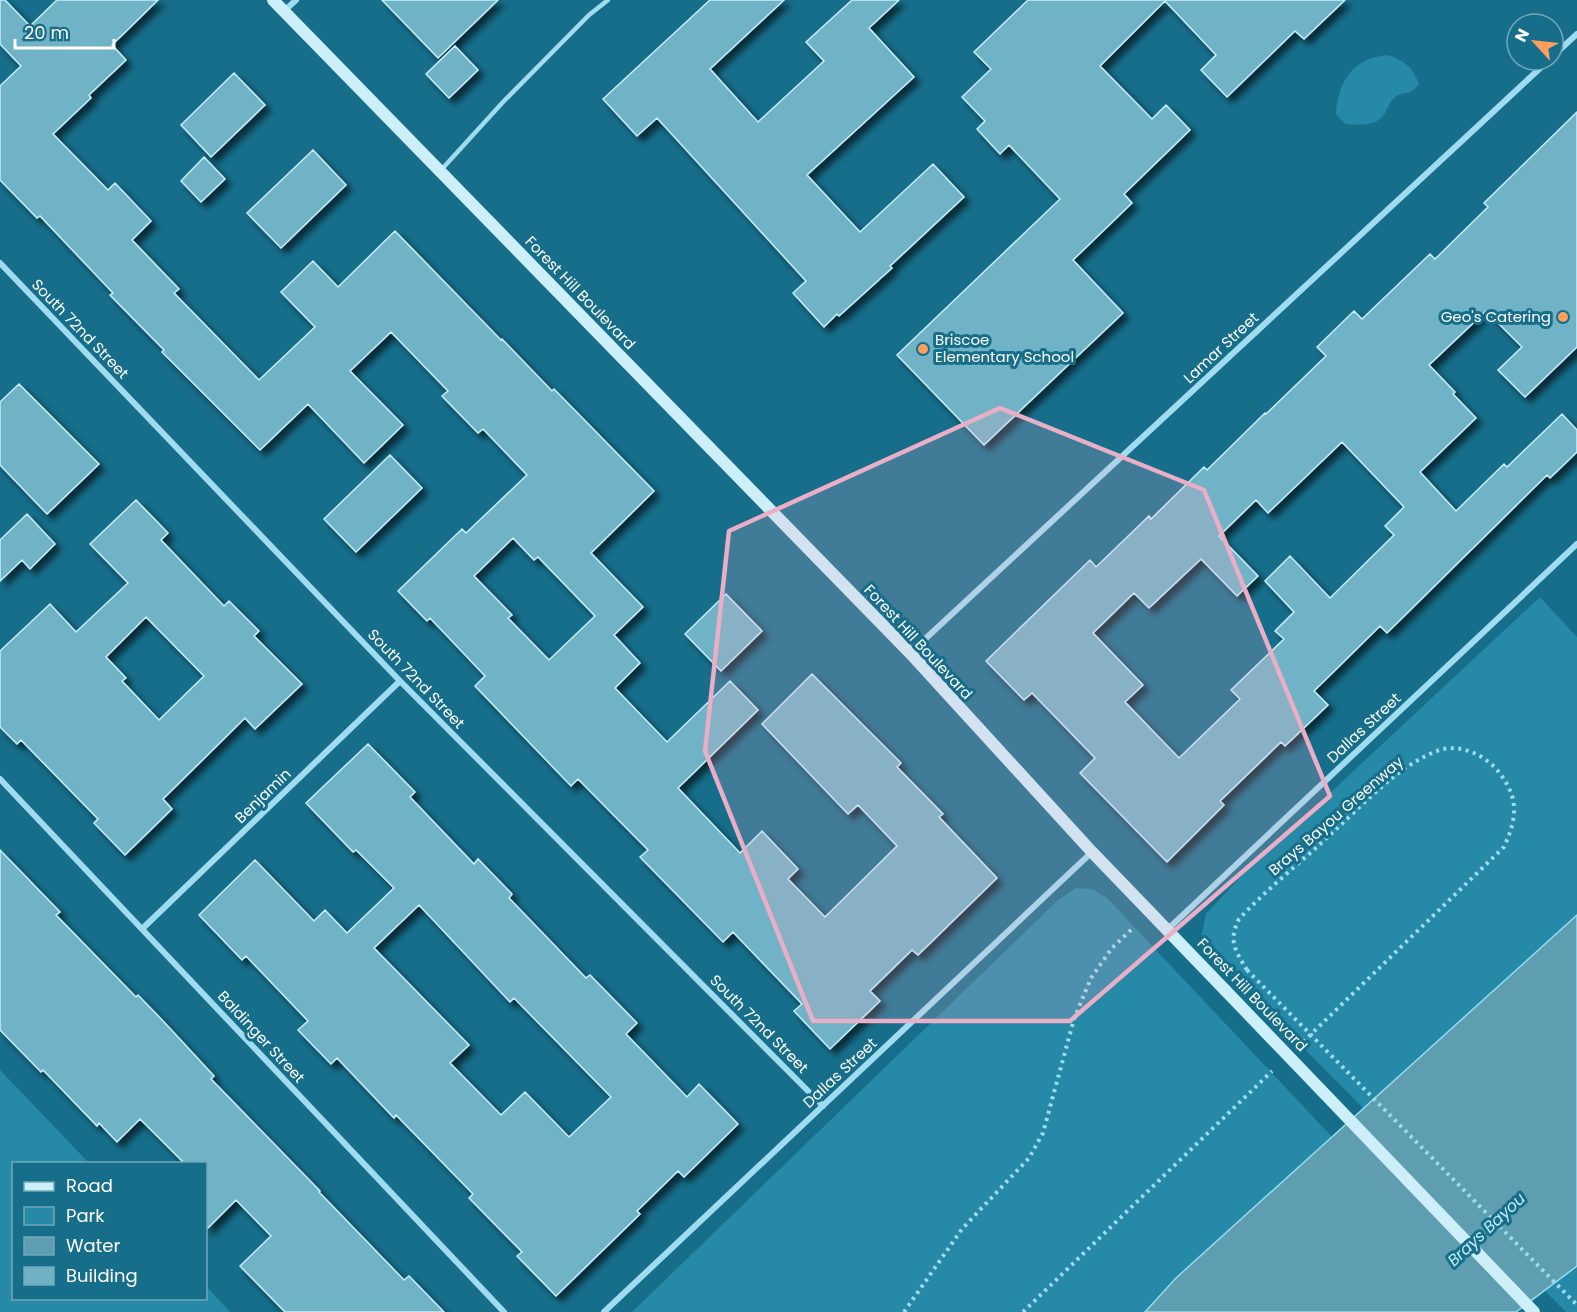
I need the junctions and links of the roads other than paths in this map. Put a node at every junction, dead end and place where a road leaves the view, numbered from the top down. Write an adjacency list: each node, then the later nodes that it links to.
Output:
1 (273, 0): 4 (street, Forest Hill Boulevard)
2 (296, 0): 4 (street)
3 (608, 0): 8 (lane)
4 (284, 11): 8 (street, Forest Hill Boulevard)
5 (1577, 34): 6 (street)
6 (1565, 45)
7 (1536, 72): 11 (street, Lamar Street)
8 (440, 171): 11 (street, Forest Hill Boulevard)
9 (0, 262): 12 (street, South 72nd Street)
10 (1577, 544): 16 (street, Dallas Street)
11 (910, 653): 14 (street, Forest Hill Boulevard)
12 (400, 681): 15 (street, Benjamin); 17 (street, South 72nd Street)
13 (0, 779): 15 (street, Baldinger Street)
14 (1092, 852): 16 (street, Forest Hill Boulevard); 17 (street, Dallas Street)
15 (142, 929): 18 (street, Baldinger Street)
16 (1168, 929): 20 (street, Forest Hill Boulevard, bridge)
17 (823, 1106): 19 (street, Dallas Street)
18 (504, 1312)
19 (604, 1312)
20 (1534, 1312)

